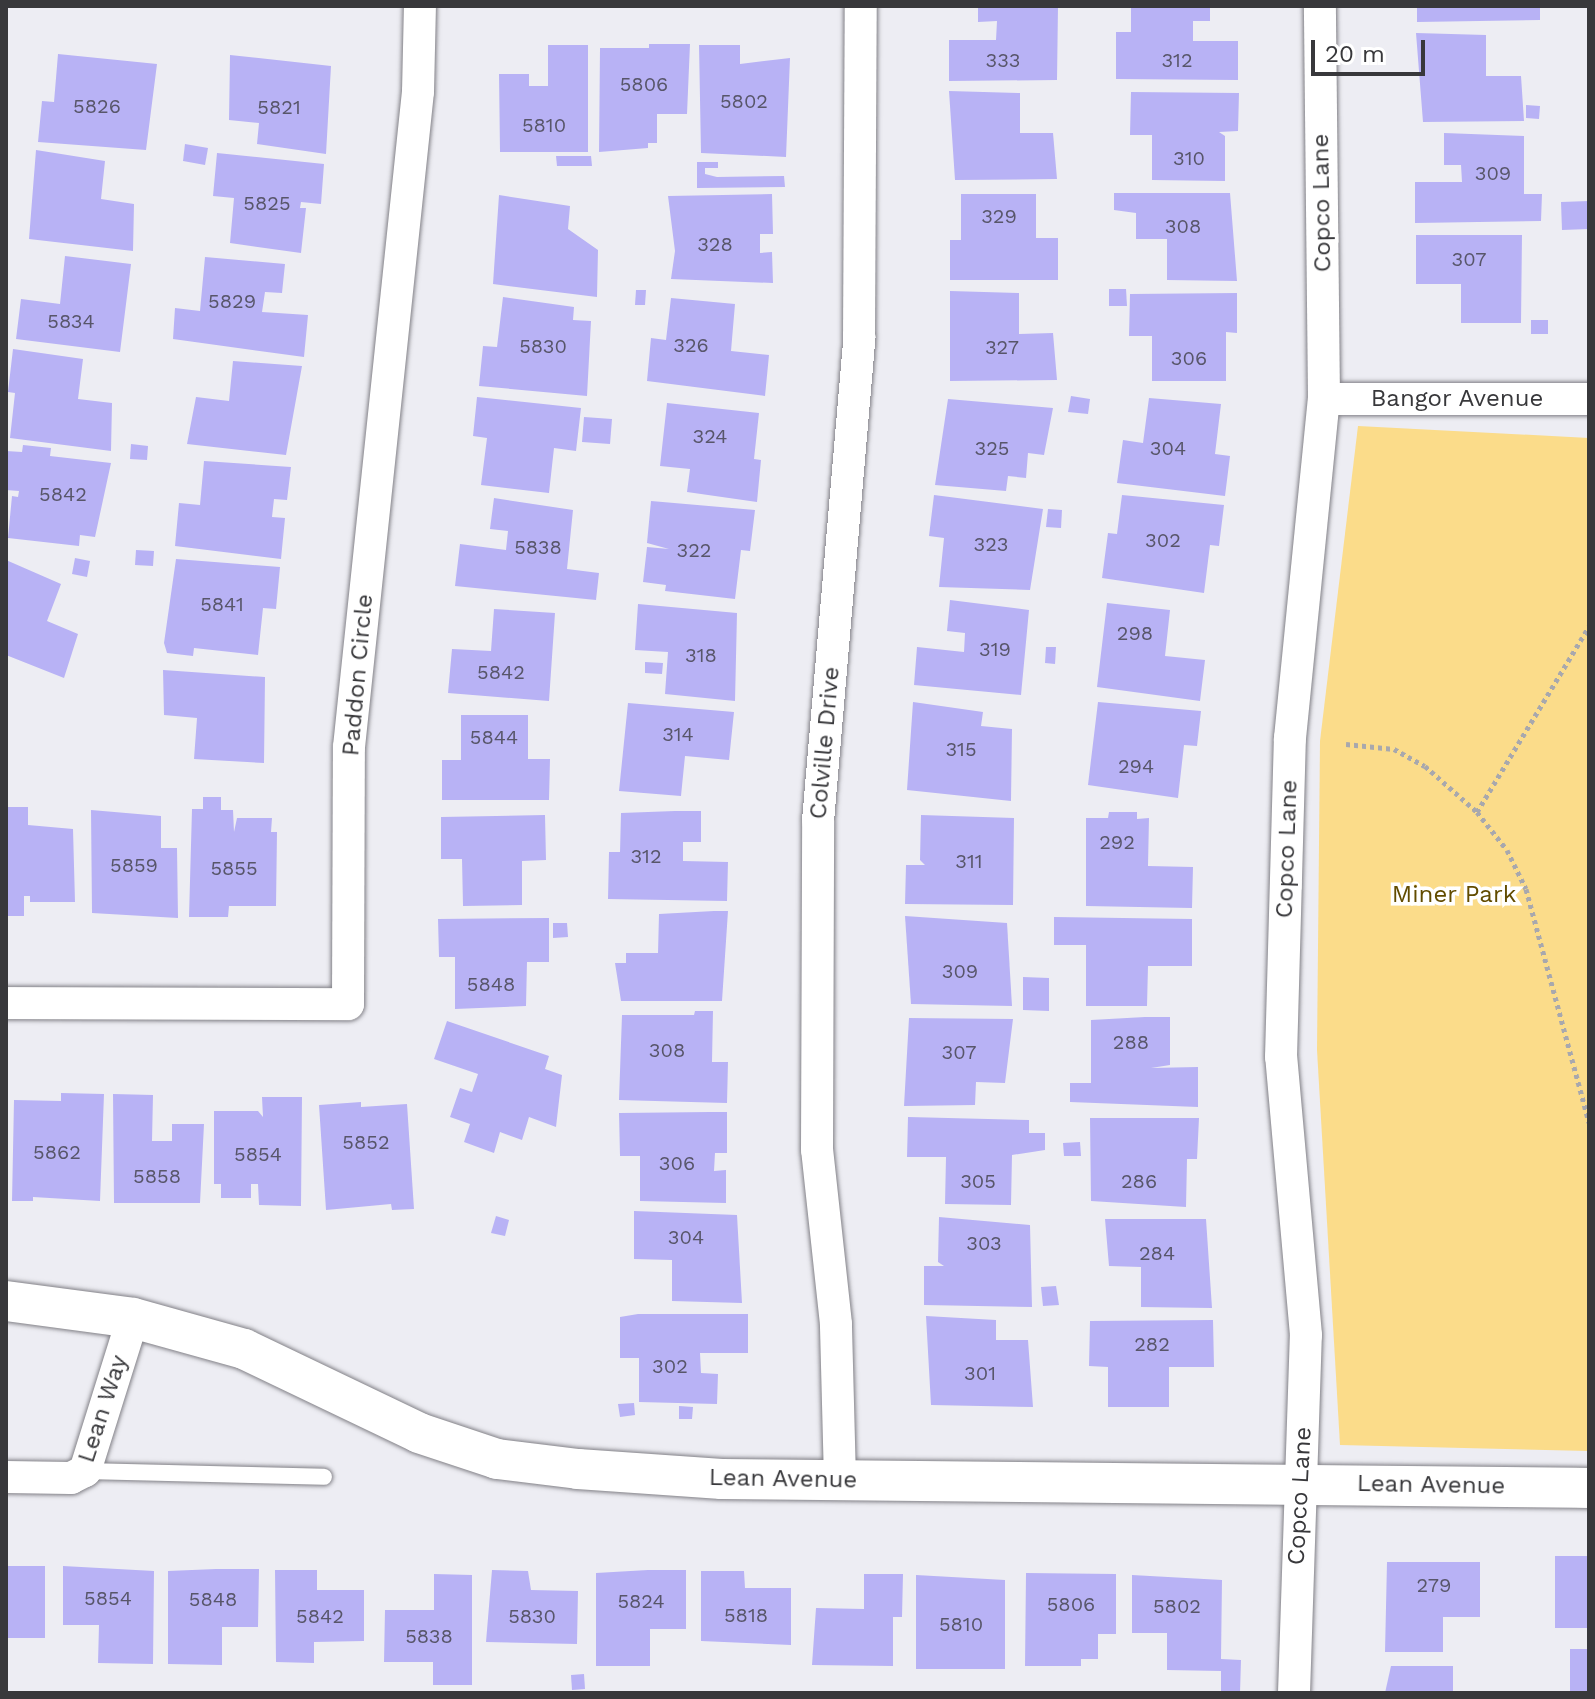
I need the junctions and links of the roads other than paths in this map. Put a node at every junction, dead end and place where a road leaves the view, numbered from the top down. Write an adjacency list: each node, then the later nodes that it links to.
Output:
1 (420, 6): 6 (street, Paddon Circle)
2 (861, 6): 12 (street, Colville Drive)
3 (1320, 6): 4 (street, Copco Lane)
4 (1324, 399): 5 (street, Bangor Avenue); 13 (street, Copco Lane)
5 (1589, 399)
6 (6, 1003)
7 (6, 1301): 8 (street, Lean Avenue)
8 (133, 1318): 9 (street, Lean Way); 12 (street, Lean Avenue)
9 (85, 1471): 10 (street, Lean Way); 11 (lane)
10 (6, 1477)
11 (324, 1477)
12 (840, 1480): 13 (street, Lean Avenue)
13 (1300, 1482): 14 (street, Lean Avenue); 15 (street, Copco Lane)
14 (1589, 1488)
15 (1294, 1693)

